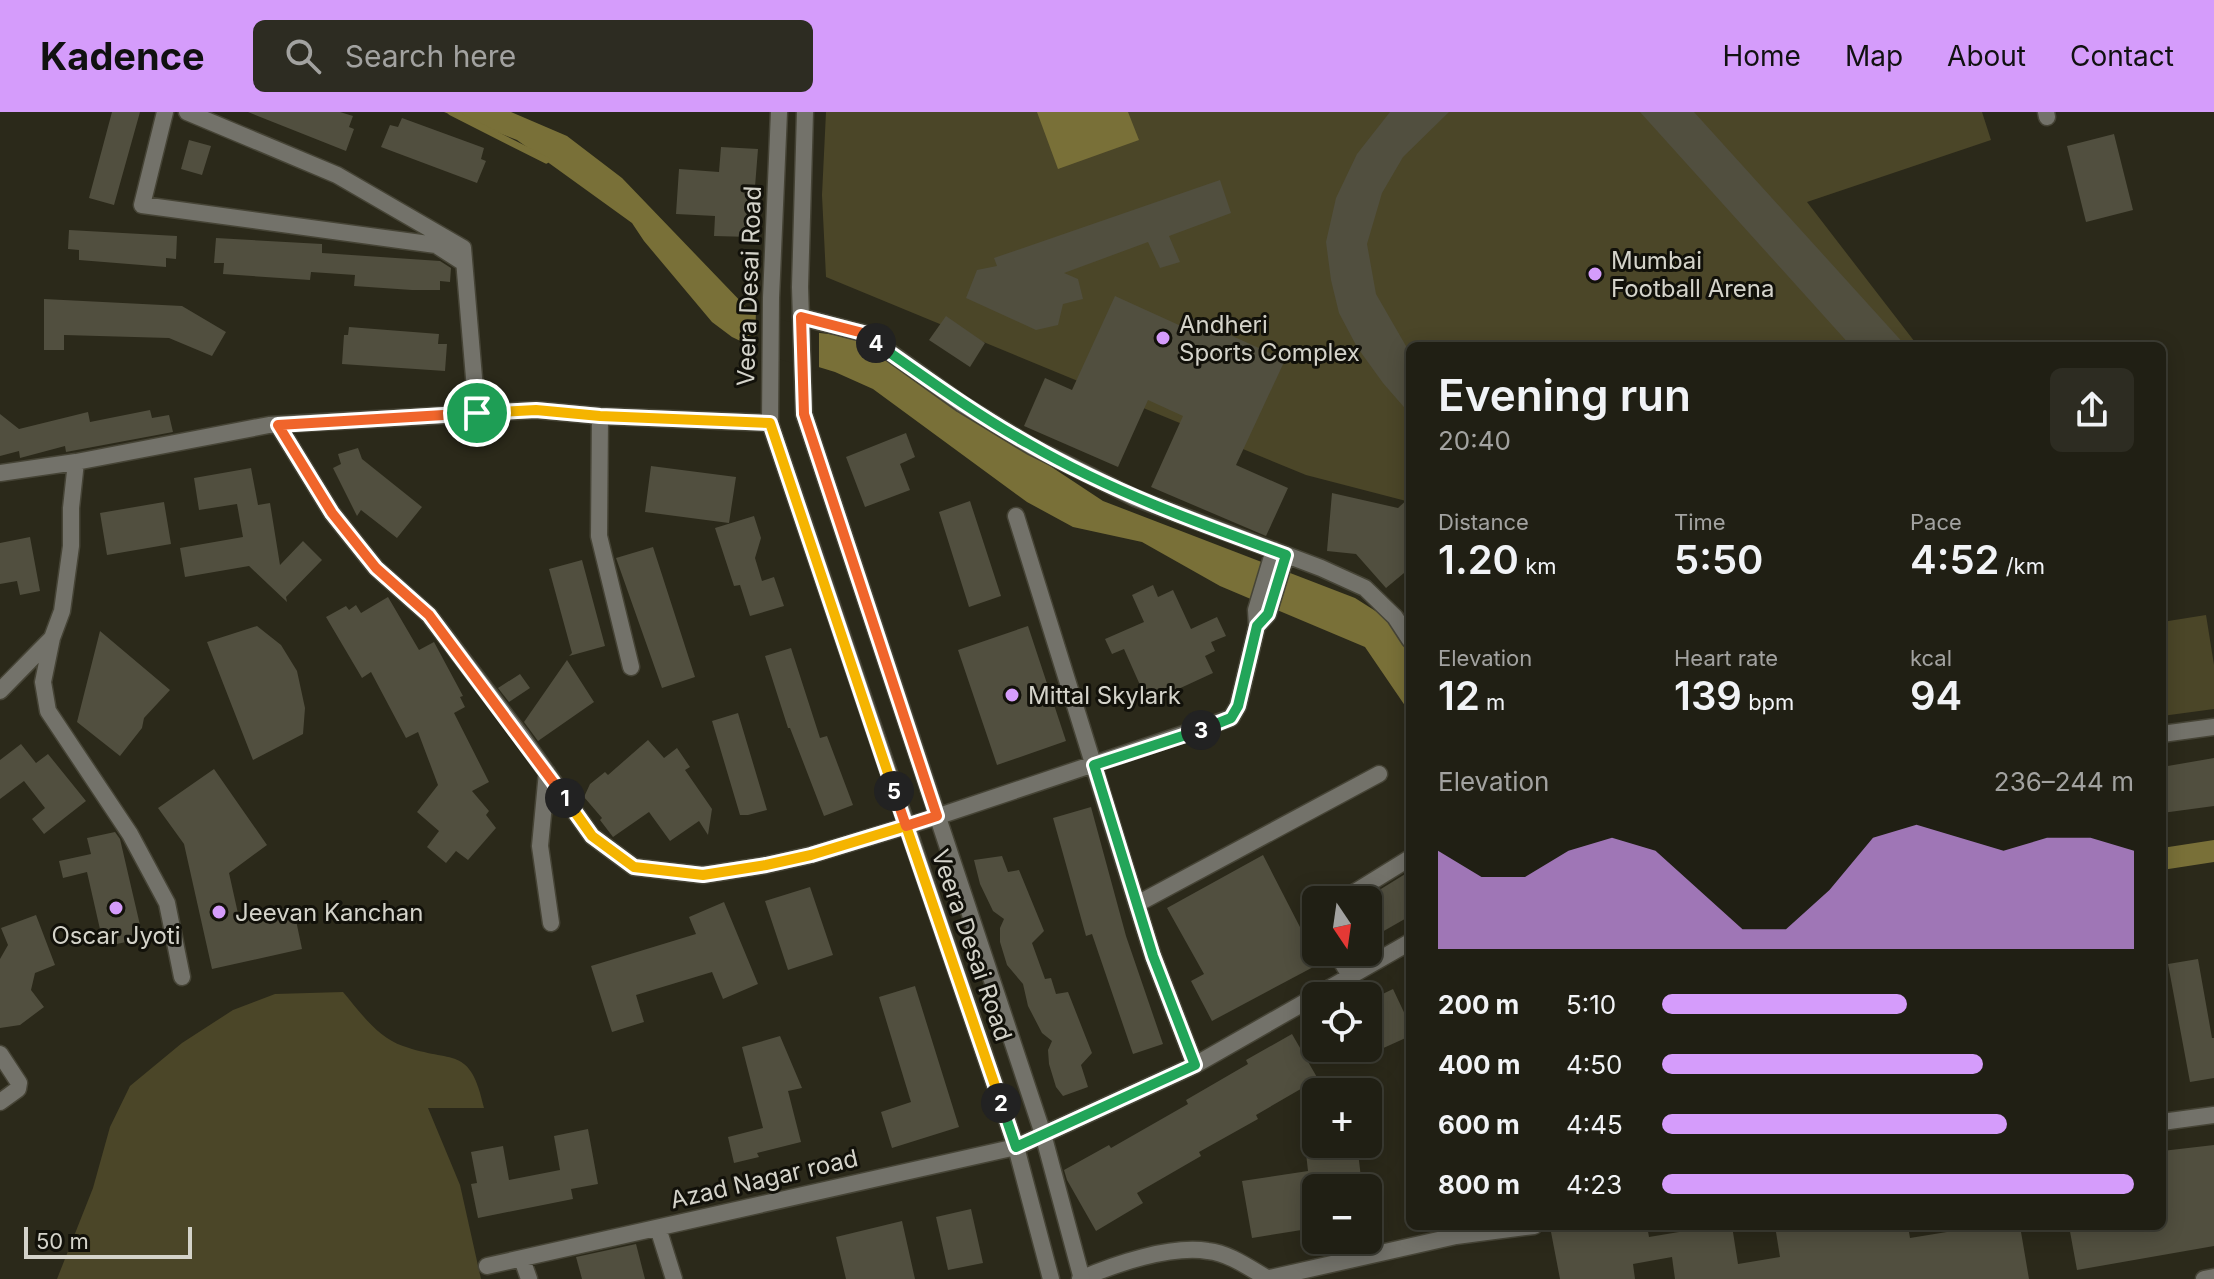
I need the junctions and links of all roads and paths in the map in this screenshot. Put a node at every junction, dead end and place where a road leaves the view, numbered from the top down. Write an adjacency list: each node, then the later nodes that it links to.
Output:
1 (165, 112): 5 (street)
2 (187, 112): 5 (street)
3 (779, 112): 9 (street, Veera Desai Road)
4 (805, 112): 6 (street)
5 (464, 263): 7 (street)
6 (801, 323): 14 (street); 24 (street)
7 (477, 413): 8 (street); 10 (street)
8 (600, 416): 9 (street); 17 (street)
9 (770, 423): 25 (street, Veera Desai Road)
10 (278, 425): 11 (street); 22 (street)
11 (76, 462): 12 (street); 16 (street)
12 (0, 473)
13 (1016, 516): 21 (street)
14 (1278, 559): 15 (street); 21 (street)
15 (1406, 634)
16 (52, 638): 18 (street); 33 (street)
17 (631, 667)
18 (0, 691)
19 (2214, 727): 20 (street)
20 (2166, 733)
21 (1094, 765): 24 (street); 28 (street)
22 (547, 772): 25 (street); 29 (street)
23 (1379, 774): 28 (street)
24 (937, 816): 25 (street); 39 (street)
25 (906, 826): 40 (street, Veera Desai Road)
26 (1406, 860): 27 (street)
27 (1365, 886)
28 (1137, 904): 35 (street)
29 (551, 923)
30 (1406, 944): 32 (street, Azad Nagar road)
31 (1344, 966): 32 (street)
32 (1350, 976): 35 (street, Azad Nagar road)
33 (182, 977)
34 (0, 1054): 36 (street)
35 (1195, 1065): 39 (street, Azad Nagar road)
36 (0, 1102)
37 (2214, 1115): 38 (street)
38 (2166, 1121)
39 (1043, 1134): 40 (street, Azad Nagar road); 50 (street)
40 (1016, 1147): 41 (street, Azad Nagar road); 49 (street, Veera Desai Road)
41 (658, 1228): 43 (street, Azad Nagar road); 48 (street)
42 (1503, 1230): 46 (street)
43 (522, 1259): 44 (street, Azad Nagar road); 47 (street)
44 (487, 1266)
45 (2214, 1277): 51 (street)
46 (1265, 1278): 50 (street)
47 (529, 1279)
48 (674, 1279)
49 (1051, 1279)
50 (1081, 1279)
51 (2204, 1279)

